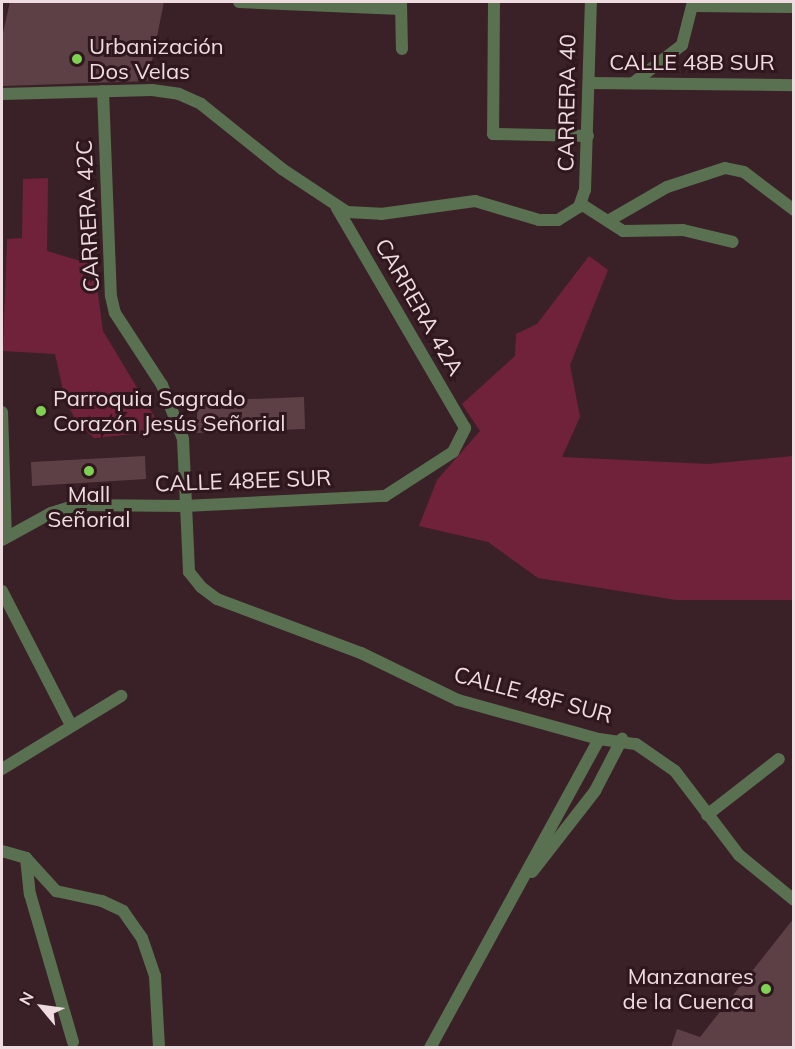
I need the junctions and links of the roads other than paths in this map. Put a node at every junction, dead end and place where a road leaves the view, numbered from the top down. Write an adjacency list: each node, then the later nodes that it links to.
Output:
1 (239, 2): 5 (street)
2 (494, 2): 13 (street)
3 (591, 2): 8 (street, CARRERA 40)
4 (693, 4): 6 (street); 9 (street)
5 (401, 5): 7 (street)
6 (794, 7)
7 (402, 49)
8 (589, 83): 9 (street, CALLE 48B SUR); 13 (street, CARRERA 40)
9 (633, 84): 10 (street, CALLE 48B SUR)
10 (794, 85)
11 (103, 91): 12 (street); 15 (street); 21 (street, CARRERA 42C)
12 (2, 94)
13 (588, 136): 14 (street, CARRERA 40)
14 (581, 204): 15 (street); 17 (street)
15 (337, 208): 20 (street, CARRERA 42A)
16 (794, 210): 17 (street)
17 (608, 221): 18 (street)
18 (733, 242)
19 (2, 412): 22 (street)
20 (465, 428): 21 (street, CALLE 48EE SUR)
21 (183, 506): 22 (street, CALLE 48EE SUR); 23 (street, CARRERA 42C)
22 (4, 539)
23 (189, 572): 27 (street, CALLE 48F SUR)
24 (2, 591): 26 (street)
25 (121, 696): 26 (street)
26 (71, 725): 30 (street)
27 (599, 739): 28 (street, CALLE 48F SUR); 34 (street)
28 (622, 739): 31 (street, CALLE 48F SUR); 34 (street)
29 (778, 759): 31 (street)
30 (2, 769)
31 (707, 815): 35 (street, CALLE 48F SUR)
32 (2, 851): 33 (street)
33 (26, 858): 36 (street); 37 (street)
34 (513, 896): 38 (street)
35 (794, 900)
36 (73, 1042)
37 (159, 1047)
38 (430, 1047)

